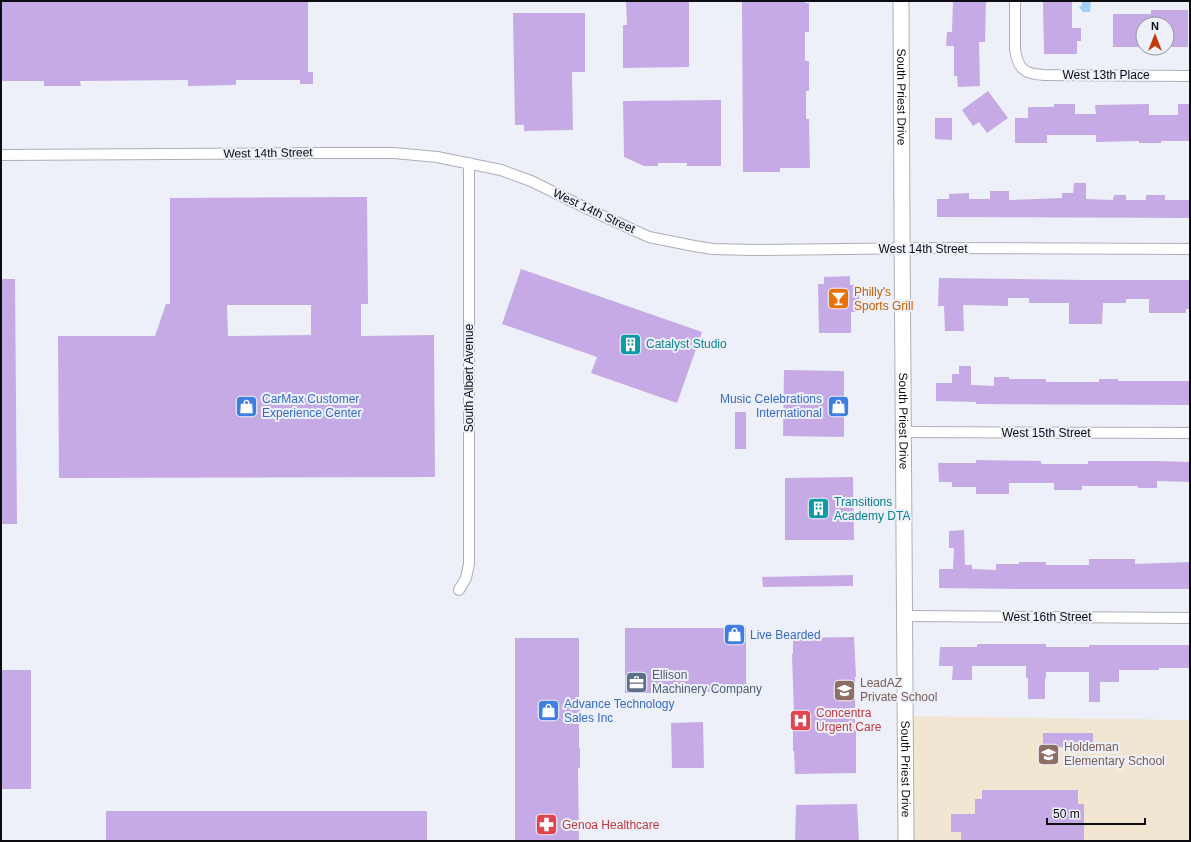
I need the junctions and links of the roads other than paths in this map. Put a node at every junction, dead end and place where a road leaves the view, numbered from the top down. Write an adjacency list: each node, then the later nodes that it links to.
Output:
1 (901, 1): 6 (main road, South Priest Drive)
2 (1015, 1): 3 (street, West 13th Place)
3 (1190, 76)
4 (1, 155): 5 (street, West 14th Street)
5 (469, 163): 6 (street, West 14th Street); 10 (street, South Albert Avenue)
6 (902, 248): 7 (street, West 14th Street); 8 (main road, South Priest Drive)
7 (1190, 249)
8 (903, 432): 9 (street, West 15th Street); 11 (main road, South Priest Drive)
9 (1190, 433)
10 (459, 590)
11 (904, 616): 12 (street, West 16th Street); 13 (main road, South Priest Drive)
12 (1190, 618)
13 (906, 841)

